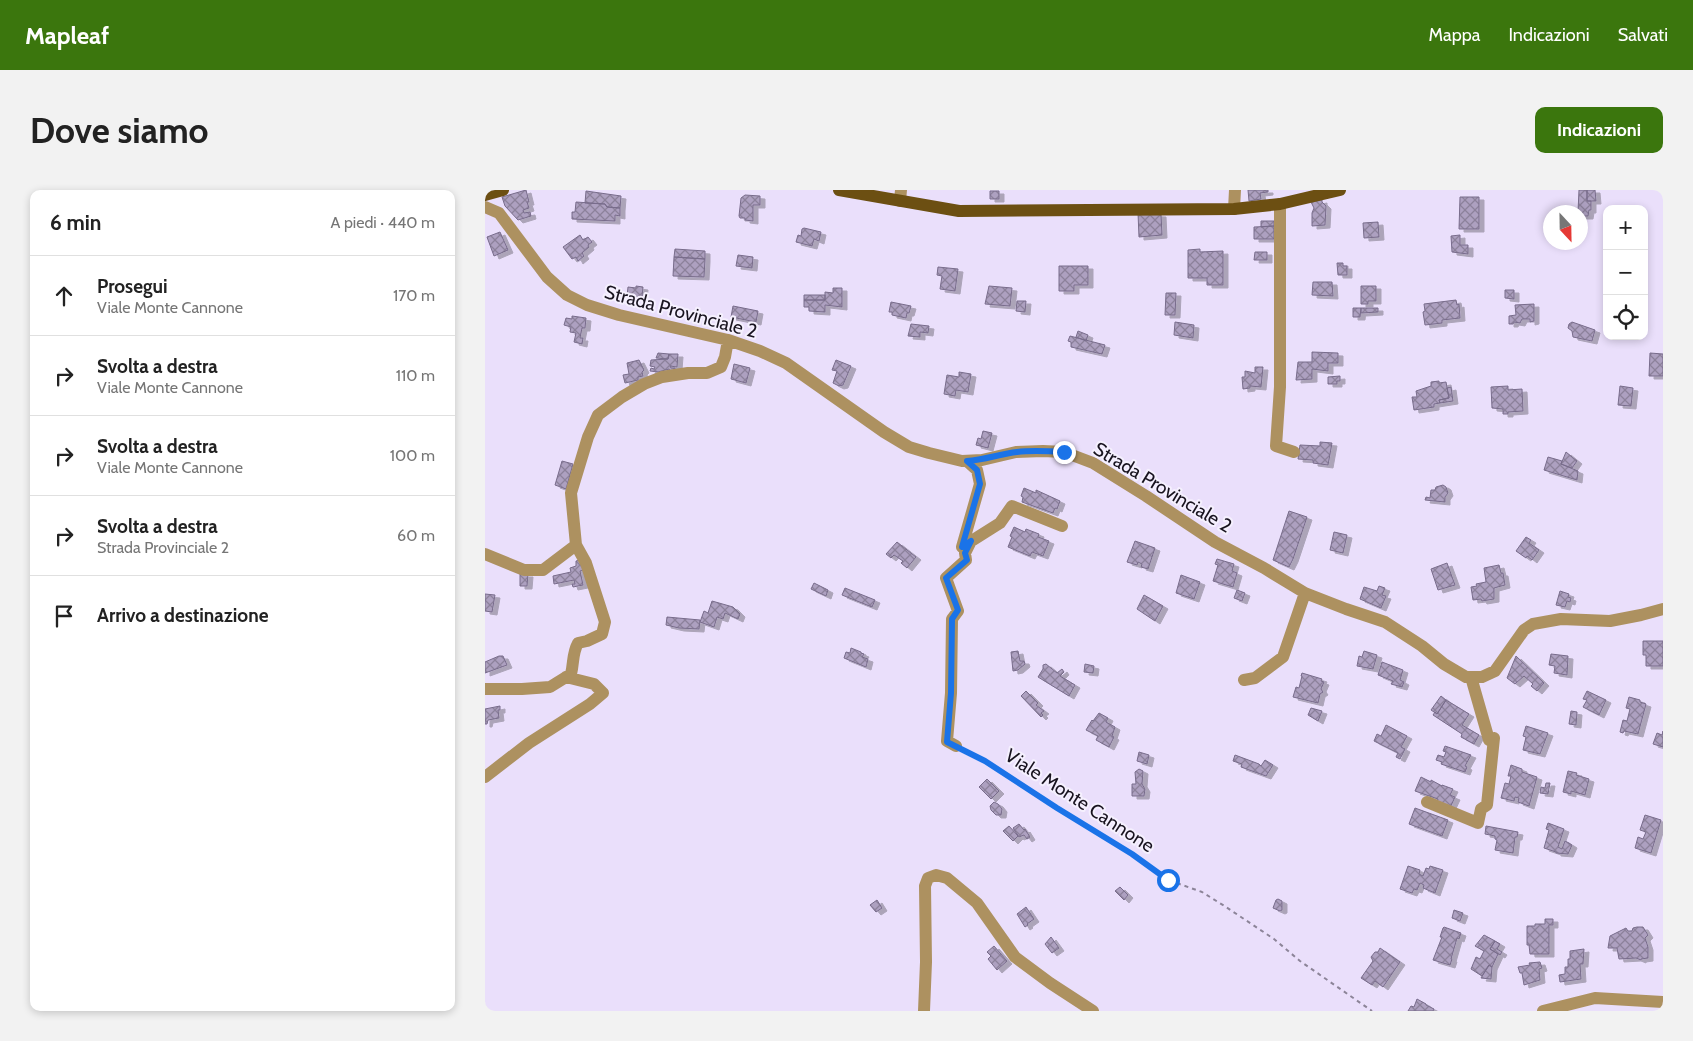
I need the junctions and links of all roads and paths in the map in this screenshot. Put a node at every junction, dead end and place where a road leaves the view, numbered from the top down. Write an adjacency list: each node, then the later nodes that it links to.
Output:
1 (503, 190): 5 (main road)
2 (839, 190): 6 (main road)
3 (1235, 190): 9 (street)
4 (1340, 190): 7 (main road)
5 (485, 195)
6 (900, 195): 9 (main road)
7 (1280, 204): 9 (main road); 11 (street)
8 (485, 207): 10 (street, Strada Provinciale 2)
9 (1234, 209)
10 (728, 340): 12 (street, Strada Provinciale 2); 15 (street)
11 (1294, 452)
12 (967, 461): 14 (street); 17 (street, Strada Provinciale 2)
13 (1063, 526): 14 (street)
14 (971, 541): 23 (street)
15 (576, 545): 16 (street); 20 (street)
16 (485, 554)
17 (1305, 593): 19 (street, Strada Provinciale 2); 21 (street)
18 (1663, 609): 19 (street)
19 (1471, 676): 25 (street)
20 (566, 677): 22 (street); 24 (street)
21 (1243, 680)
22 (485, 688)
23 (956, 746): 29 (path, Viale Monte Cannone)
24 (485, 777)
25 (1427, 802)
26 (1663, 1002): 30 (street)
27 (924, 1011): 28 (street)
28 (1093, 1011)
29 (1372, 1011)
30 (1543, 1011)

